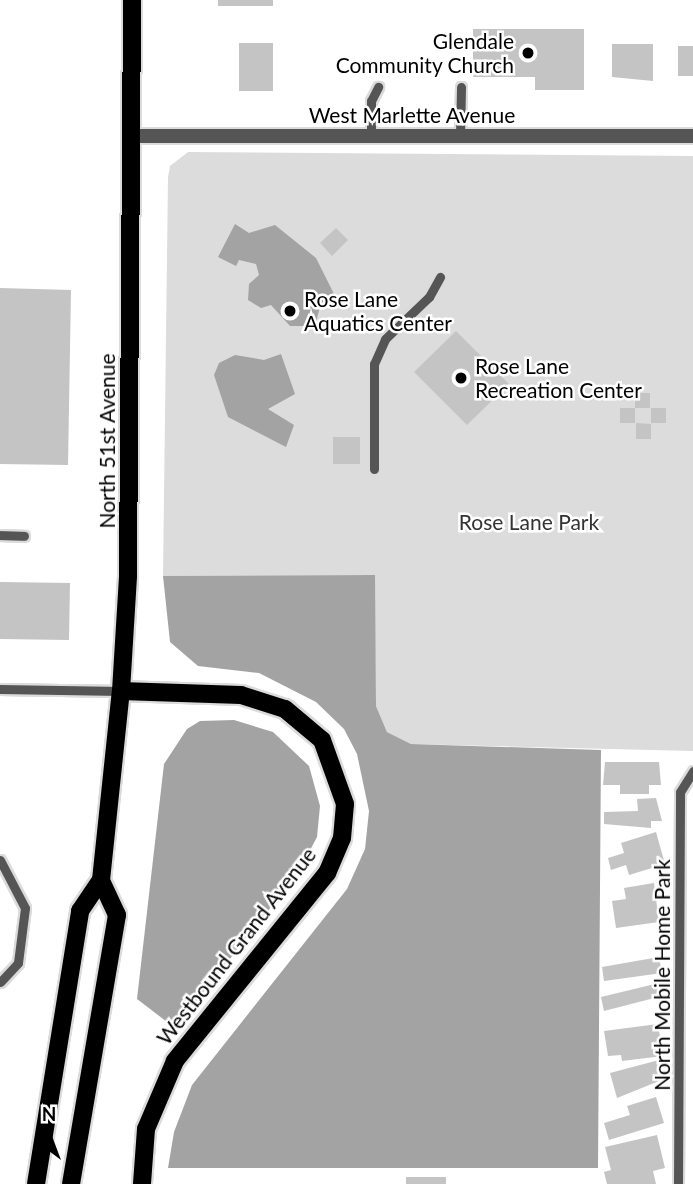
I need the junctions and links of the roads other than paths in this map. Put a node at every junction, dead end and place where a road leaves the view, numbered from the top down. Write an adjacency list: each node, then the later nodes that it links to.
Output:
1 (132, 0): 4 (main road, North 51st Avenue)
2 (379, 87): 5 (lane)
3 (461, 87): 6 (lane)
4 (132, 136): 5 (street, West Marlette Avenue); 13 (main road, North 51st Avenue)
5 (371, 136): 6 (street, West Marlette Avenue)
6 (460, 136): 7 (street, West Marlette Avenue)
7 (693, 136)
8 (440, 277): 9 (lane)
9 (374, 469)
10 (0, 536): 11 (lane)
11 (24, 536)
12 (0, 689): 13 (lane)
13 (121, 691): 16 (main road, North 51st Avenue); 20 (main road, Westbound Grand Avenue)
14 (693, 771): 21 (lane, North Mobile Home Park)
15 (0, 860): 17 (lane)
16 (102, 880): 18 (main road, North 51st Avenue); 19 (main road, North 51st Avenue)
17 (0, 982)
18 (36, 1184)
19 (71, 1184)
20 (142, 1184)
21 (678, 1184)

